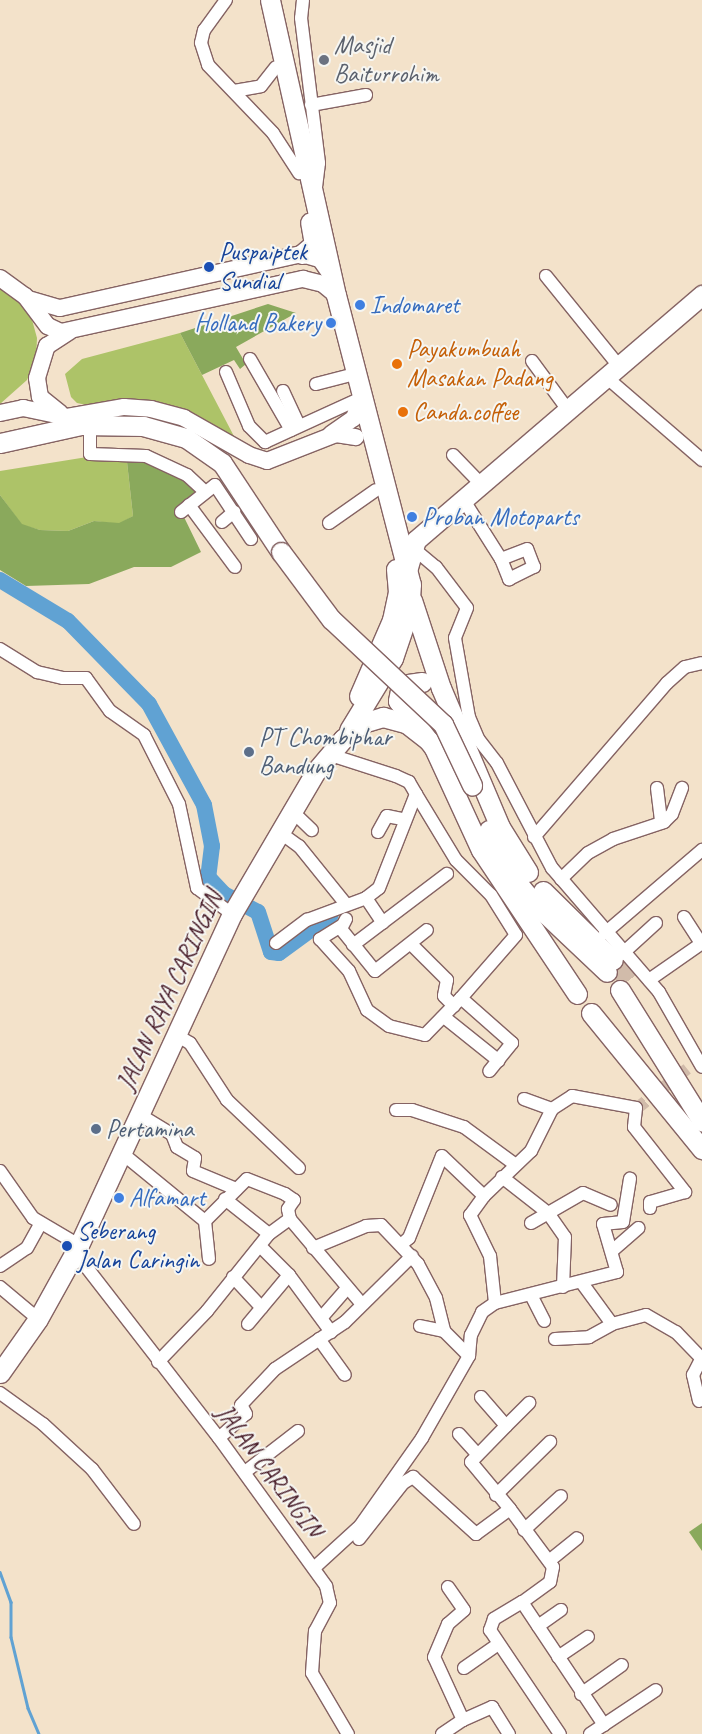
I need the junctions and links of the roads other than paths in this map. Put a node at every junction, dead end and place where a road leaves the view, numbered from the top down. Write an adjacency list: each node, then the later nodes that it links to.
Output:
1 (226, 0): 5 (street)
2 (302, 0): 7 (street)
3 (267, 5): 4 (highway); 9 (highway)
4 (276, 67): 5 (street); 8 (highway)
5 (234, 91): 8 (street)
6 (366, 96): 7 (street)
7 (311, 105): 9 (street)
8 (300, 173): 10 (highway)
9 (315, 197): 13 (highway)
10 (302, 254): 13 (main road); 15 (main road)
11 (546, 276): 20 (street)
12 (0, 278): 15 (main road)
13 (334, 286): 16 (main road); 21 (highway)
14 (702, 295): 20 (highway)
15 (24, 296): 16 (main road)
16 (70, 331): 27 (main road)
17 (250, 359): 28 (street)
18 (532, 362): 25 (street)
19 (226, 372): 28 (street)
20 (613, 372): 25 (highway); 35 (street)
21 (355, 374): 22 (street); 24 (highway)
22 (316, 384)
23 (283, 391): 28 (street)
24 (361, 398): 28 (street); 32 (main road); 43 (highway)
25 (568, 410): 36 (highway)
26 (1, 413): 27 (main road)
27 (91, 414): 32 (main road)
28 (295, 428)
29 (90, 435): 33 (highway); 38 (street); 46 (highway)
30 (356, 438): 32 (main road); 37 (highway)
31 (0, 443): 46 (highway)
32 (307, 447)
33 (0, 452)
34 (453, 455): 36 (street)
35 (702, 460)
36 (482, 484): 39 (highway)
37 (376, 490): 42 (street); 52 (highway)
38 (204, 491): 40 (street); 47 (street)
39 (463, 499): 45 (highway); 49 (street)
40 (234, 512): 41 (street); 44 (street)
41 (222, 522)
42 (329, 523)
43 (394, 528): 45 (highway); 48 (highway)
44 (251, 539)
45 (415, 544): 48 (highway); 57 (street)
46 (276, 555): 60 (highway)
47 (234, 566)
48 (407, 571): 50 (highway)
49 (523, 574)
50 (412, 599): 52 (highway); 57 (highway)
51 (0, 649): 79 (street)
52 (387, 655): 54 (highway); 55 (highway, JALAN RAYA CARINGIN)
53 (702, 664): 70 (street)
54 (422, 682): 57 (highway); 58 (highway)
55 (365, 696): 56 (highway); 59 (highway, JALAN RAYA CARINGIN)
56 (406, 723): 58 (highway); 59 (highway)
57 (466, 728): 70 (street); 73 (highway)
58 (430, 742): 71 (highway)
59 (334, 745): 63 (street); 64 (highway, JALAN RAYA CARINGIN)
60 (468, 787): 71 (highway); 89 (highway)
61 (656, 788): 66 (street)
62 (682, 788): 66 (street)
63 (416, 794): 65 (street); 92 (street)
64 (291, 810): 67 (street); 68 (highway, JALAN RAYA CARINGIN)
65 (403, 819): 69 (street); 77 (street)
66 (661, 823): 75 (street)
67 (312, 830)
68 (278, 831): 78 (street); 79 (highway, JALAN RAYA CARINGIN)
69 (378, 832)
70 (534, 837): 75 (street)
71 (481, 850): 91 (highway)
72 (702, 850): 84 (street)
73 (528, 872)
74 (447, 874): 81 (street)
75 (560, 879): 84 (street)
76 (543, 891): 89 (highway)
77 (366, 898): 78 (street); 81 (street)
78 (345, 903): 86 (street)
79 (237, 906): 95 (highway, JALAN RAYA CARINGIN)
80 (684, 917): 85 (street)
81 (383, 922): 88 (street)
82 (656, 923): 89 (street)
83 (427, 930): 87 (street)
84 (605, 933): 89 (street)
85 (701, 942): 90 (street)
86 (276, 943)
87 (411, 944): 88 (street); 92 (street)
88 (354, 946): 94 (street)
89 (616, 964): 90 (street)
90 (633, 984): 97 (street); 103 (highway)
91 (577, 994)
92 (458, 1002): 94 (street); 96 (street)
93 (591, 1013): 104 (highway)
94 (444, 1017): 96 (street)
95 (176, 1035): 102 (highway, JALAN RAYA CARINGIN); 107 (street)
96 (499, 1061): 98 (street)
97 (695, 1066)
98 (489, 1071)
99 (524, 1099): 100 (street)
100 (552, 1109): 106 (street); 115 (street)
101 (396, 1110): 106 (street)
102 (140, 1115): 105 (highway, JALAN RAYA CARINGIN); 111 (street)
103 (701, 1120)
104 (702, 1149)
105 (123, 1154): 118 (street); 126 (highway, JALAN RAYA CARINGIN)
106 (516, 1165): 109 (street)
107 (298, 1168)
108 (0, 1171): 120 (street)
109 (502, 1177): 112 (street); 116 (street)
110 (630, 1178): 127 (street)
111 (236, 1189): 113 (street); 117 (street)
112 (484, 1196): 123 (street); 139 (street)
113 (225, 1198): 118 (street); 122 (street)
114 (611, 1205): 116 (street)
115 (651, 1205)
116 (548, 1213): 119 (street); 135 (street)
117 (290, 1219): 122 (street); 125 (street)
118 (205, 1221): 129 (street)
119 (531, 1222)
120 (40, 1225): 126 (street); 130 (street)
121 (638, 1228): 127 (street)
122 (269, 1234): 124 (street)
123 (402, 1244): 125 (street); 128 (street)
124 (260, 1246): 131 (street); 132 (street)
125 (313, 1248): 136 (street)
126 (75, 1251): 142 (highway, JALAN RAYA CARINGIN); 153 (street, JALAN CARINGIN)
127 (612, 1251): 133 (street)
128 (412, 1256): 138 (street); 148 (street)
129 (209, 1258)
130 (0, 1266)
131 (289, 1275): 140 (street); 141 (street)
132 (233, 1277): 140 (street); 153 (street)
133 (582, 1283): 135 (street); 145 (street)
134 (0, 1287): 142 (street)
135 (563, 1287): 137 (street)
136 (347, 1288): 138 (street); 141 (street)
137 (532, 1295): 139 (street); 143 (street)
138 (361, 1303): 147 (street)
139 (495, 1303): 151 (street)
140 (262, 1308): 144 (street)
141 (322, 1317): 147 (street)
142 (38, 1319): 154 (highway, JALAN RAYA CARINGIN)
143 (544, 1321)
144 (248, 1324)
145 (612, 1324): 150 (street); 152 (street)
146 (420, 1326): 148 (street)
147 (331, 1332): 149 (street)
148 (444, 1332): 151 (street)
149 (318, 1339): 155 (street); 163 (street)
150 (556, 1339)
151 (470, 1356): 167 (street)
152 (701, 1359): 158 (street)
153 (158, 1362): 163 (street, JALAN CARINGIN)
154 (0, 1373)
155 (345, 1375)
156 (0, 1393): 171 (street)
157 (481, 1397): 160 (street)
158 (699, 1401)
159 (529, 1403): 160 (street)
160 (506, 1426): 165 (street)
161 (298, 1431): 166 (street)
162 (459, 1434): 165 (street)
163 (220, 1438): 166 (street, JALAN CARINGIN)
164 (550, 1442): 168 (street)
165 (476, 1453): 168 (street)
166 (245, 1472): 175 (street, JALAN CARINGIN)
167 (399, 1480): 170 (street); 175 (street)
168 (496, 1495): 170 (street)
169 (561, 1496): 172 (street)
170 (510, 1509): 172 (street)
171 (134, 1524)
172 (524, 1530): 174 (street)
173 (577, 1538): 174 (street)
174 (549, 1561): 177 (street)
175 (316, 1571): 189 (street, JALAN CARINGIN)
176 (448, 1587): 187 (street)
177 (522, 1602): 179 (street); 181 (street)
178 (561, 1610): 179 (street)
179 (538, 1626): 182 (street)
180 (588, 1638): 182 (street)
181 (497, 1645): 184 (street); 192 (street)
182 (558, 1657): 186 (street)
183 (622, 1665): 186 (street)
184 (464, 1668)
185 (656, 1690): 188 (street)
186 (581, 1694): 188 (street)
187 (463, 1720): 190 (street); 191 (street)
188 (604, 1725): 193 (street)
189 (348, 1734)
190 (442, 1734)
191 (509, 1734)
192 (560, 1734)
193 (590, 1734)

